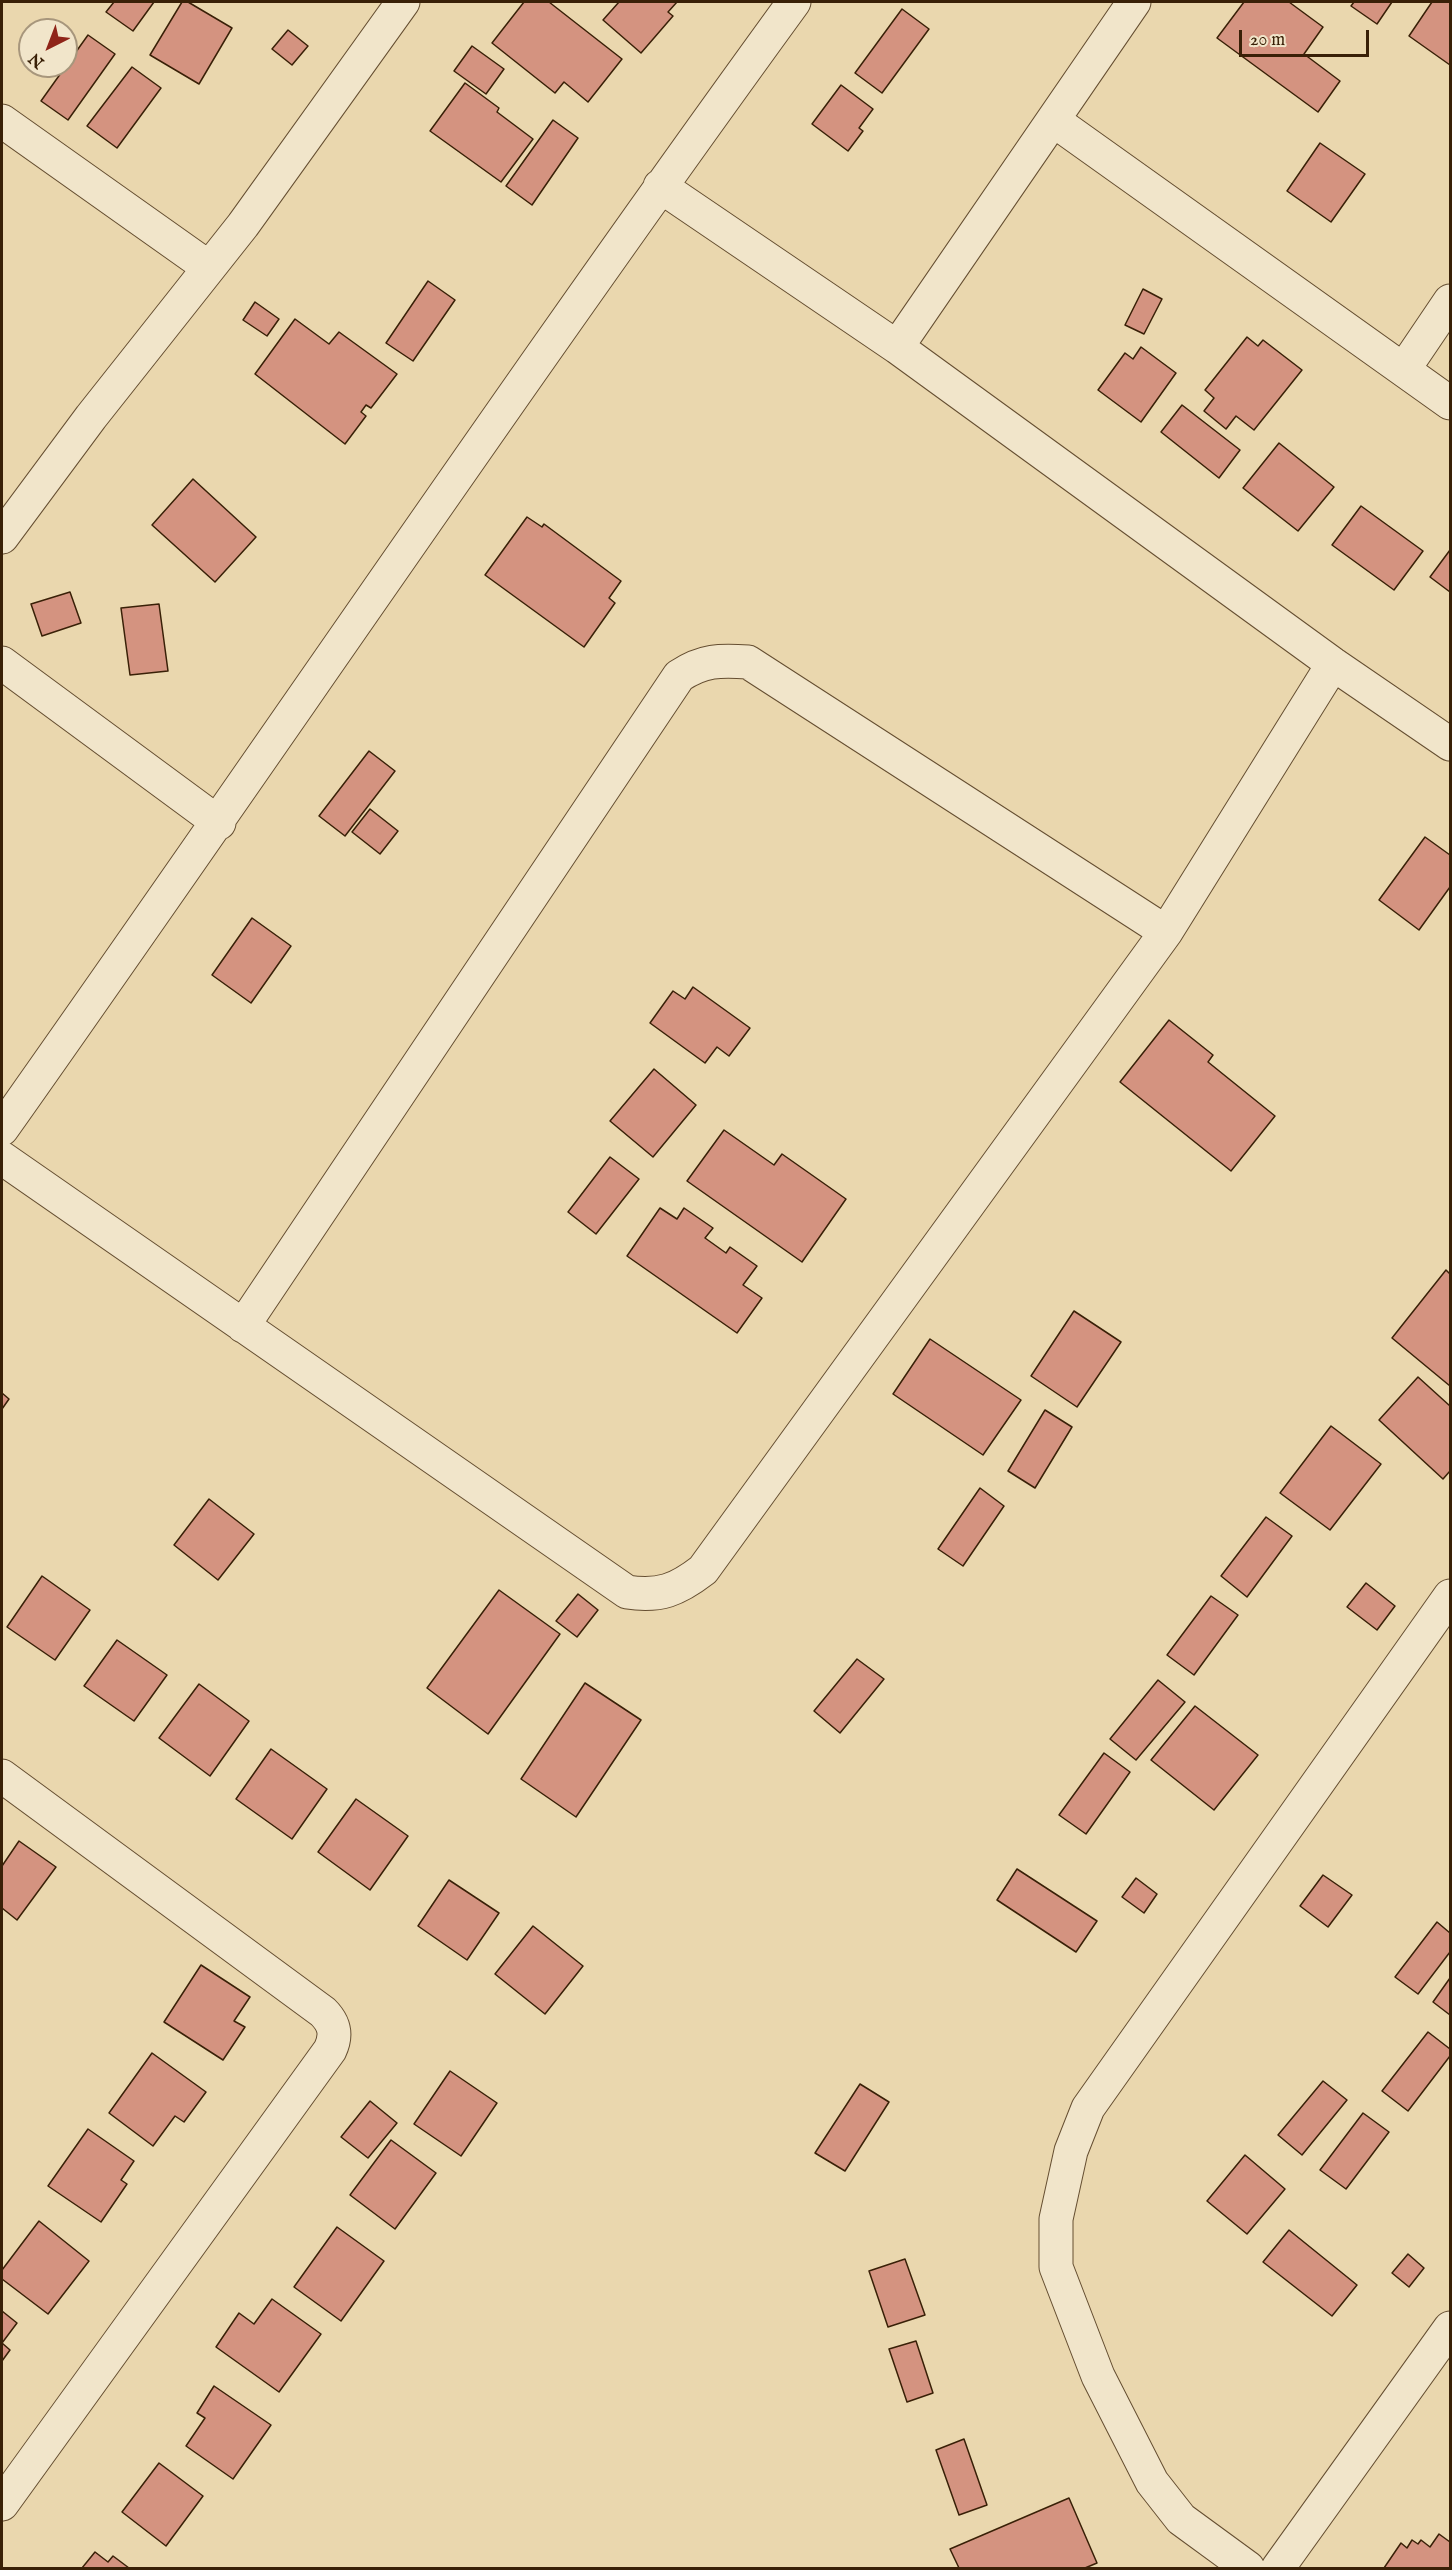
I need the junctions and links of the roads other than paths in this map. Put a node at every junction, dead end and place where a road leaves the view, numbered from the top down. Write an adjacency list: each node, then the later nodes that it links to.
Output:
1 (403, 2): 7 (street)
2 (794, 2): 6 (street)
3 (1134, 2): 4 (street)
4 (1053, 120): 9 (street); 10 (street)
5 (2, 121): 7 (street)
6 (660, 186): 9 (street); 16 (street)
7 (208, 267): 12 (street)
8 (1450, 301): 10 (street)
9 (897, 347): 14 (street)
10 (1404, 369): 11 (street)
11 (1450, 403)
12 (2, 537)
13 (2, 663): 16 (street)
14 (1333, 664): 15 (street); 17 (street)
15 (1450, 744)
16 (219, 822): 18 (street)
17 (1166, 932): 20 (street); 20 (street)
18 (2, 1129)
19 (2, 1158): 20 (street)
20 (243, 1326)
21 (1450, 1596): 25 (street)
22 (2, 1776): 24 (street)
23 (1450, 2328): 26 (street)
24 (2, 2504)
25 (1248, 2568)
26 (1278, 2568)

